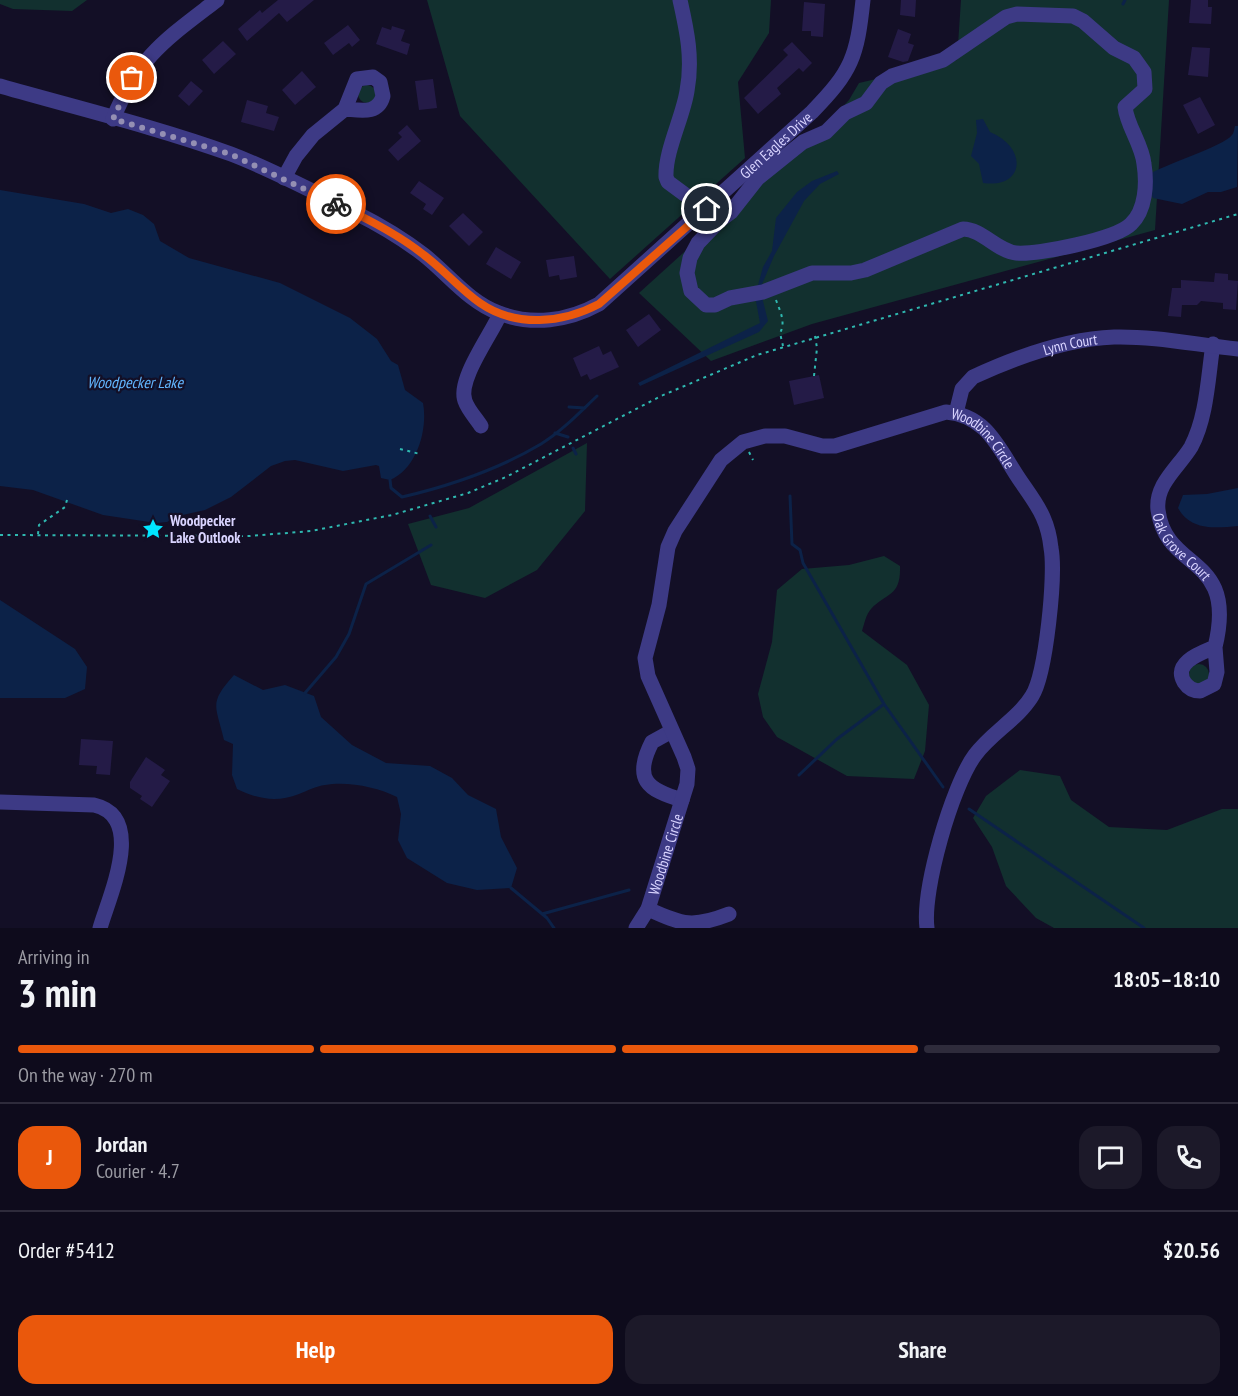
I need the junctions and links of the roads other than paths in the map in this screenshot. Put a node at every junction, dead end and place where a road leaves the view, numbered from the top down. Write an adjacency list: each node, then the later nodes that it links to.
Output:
1 (217, 0): 6 (street)
2 (680, 0): 8 (street)
3 (862, 0): 8 (street, Glen Eagles Drive)
4 (0, 86): 6 (street, Glen Eagles Drive)
5 (345, 109): 7 (street)
6 (113, 119): 7 (street, Glen Eagles Drive)
7 (285, 178): 10 (street, Glen Eagles Drive)
8 (707, 209): 9 (street); 10 (street, Glen Eagles Drive)
9 (719, 221): 9 (street)
10 (500, 314): 14 (street)
11 (1213, 344): 12 (street, Lynn Court); 13 (street, Lynn Court); 15 (street, Oak Grove Court)
12 (1238, 349)
13 (956, 413): 16 (street, Woodbine Circle); 23 (street, Woodbine Circle)
14 (481, 426)
15 (1215, 647)
16 (672, 731): 17 (street, Woodbine Circle); 17 (street, Woodbine Circle)
17 (682, 800): 19 (street, Woodbine Circle)
18 (0, 802): 21 (street)
19 (648, 909): 20 (street, Woodbine Circle); 22 (street, Woodbine Circle)
20 (729, 914)
21 (100, 928)
22 (636, 928)
23 (927, 928)

